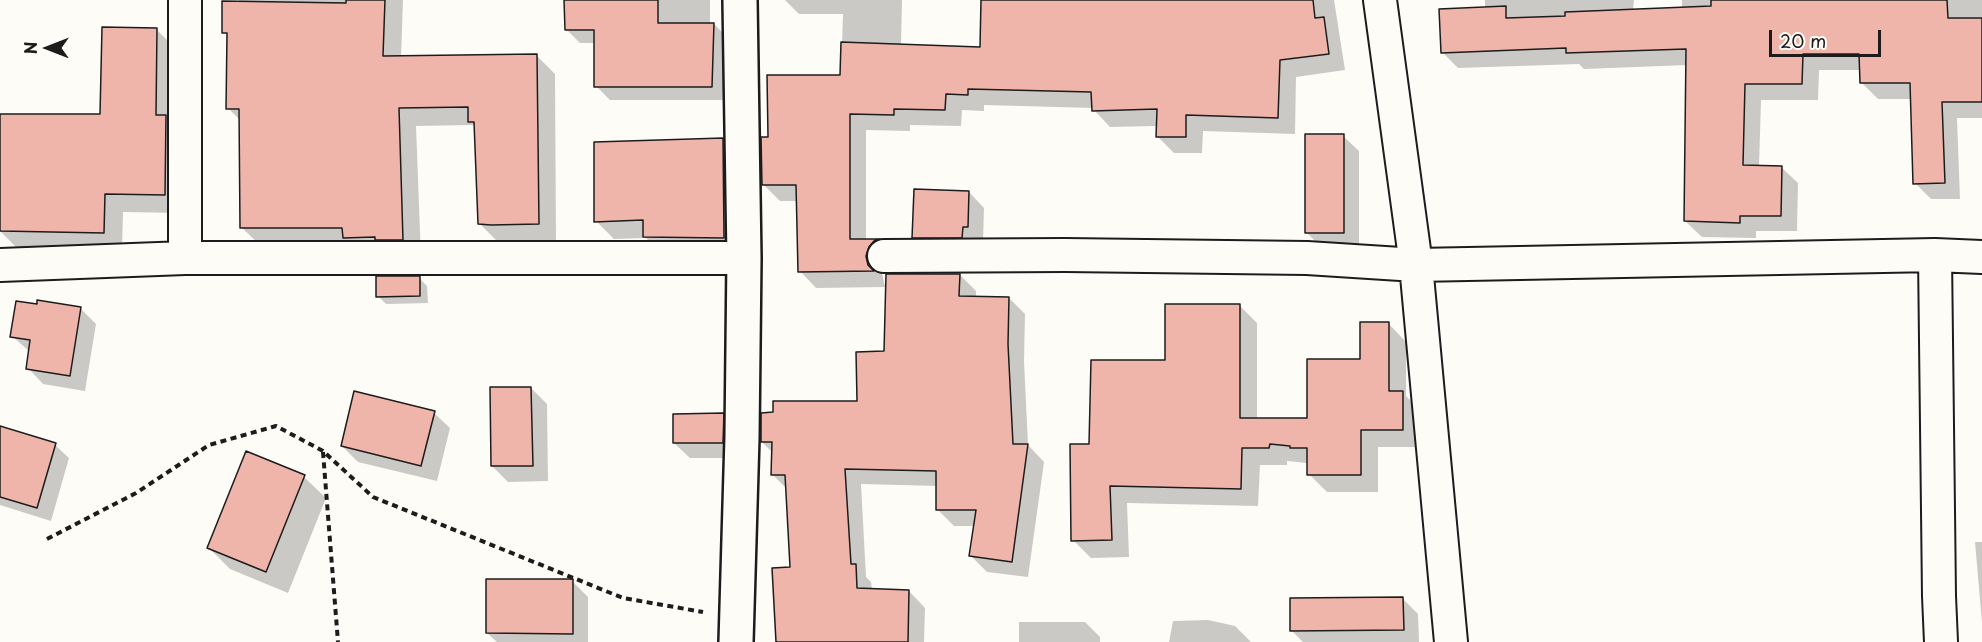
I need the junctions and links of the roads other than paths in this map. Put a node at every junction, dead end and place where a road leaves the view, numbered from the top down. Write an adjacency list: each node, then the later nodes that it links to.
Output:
1 (185, 0): 7 (street)
2 (740, 0): 8 (street)
3 (1380, 0): 10 (street)
4 (1935, 255): 6 (street); 10 (street); 13 (street)
5 (884, 256): 10 (street)
6 (1982, 257)
7 (185, 258): 8 (street); 9 (street)
8 (744, 258): 11 (street)
9 (0, 265)
10 (1416, 265): 12 (street)
11 (736, 630)
12 (1451, 642)
13 (1941, 642)

